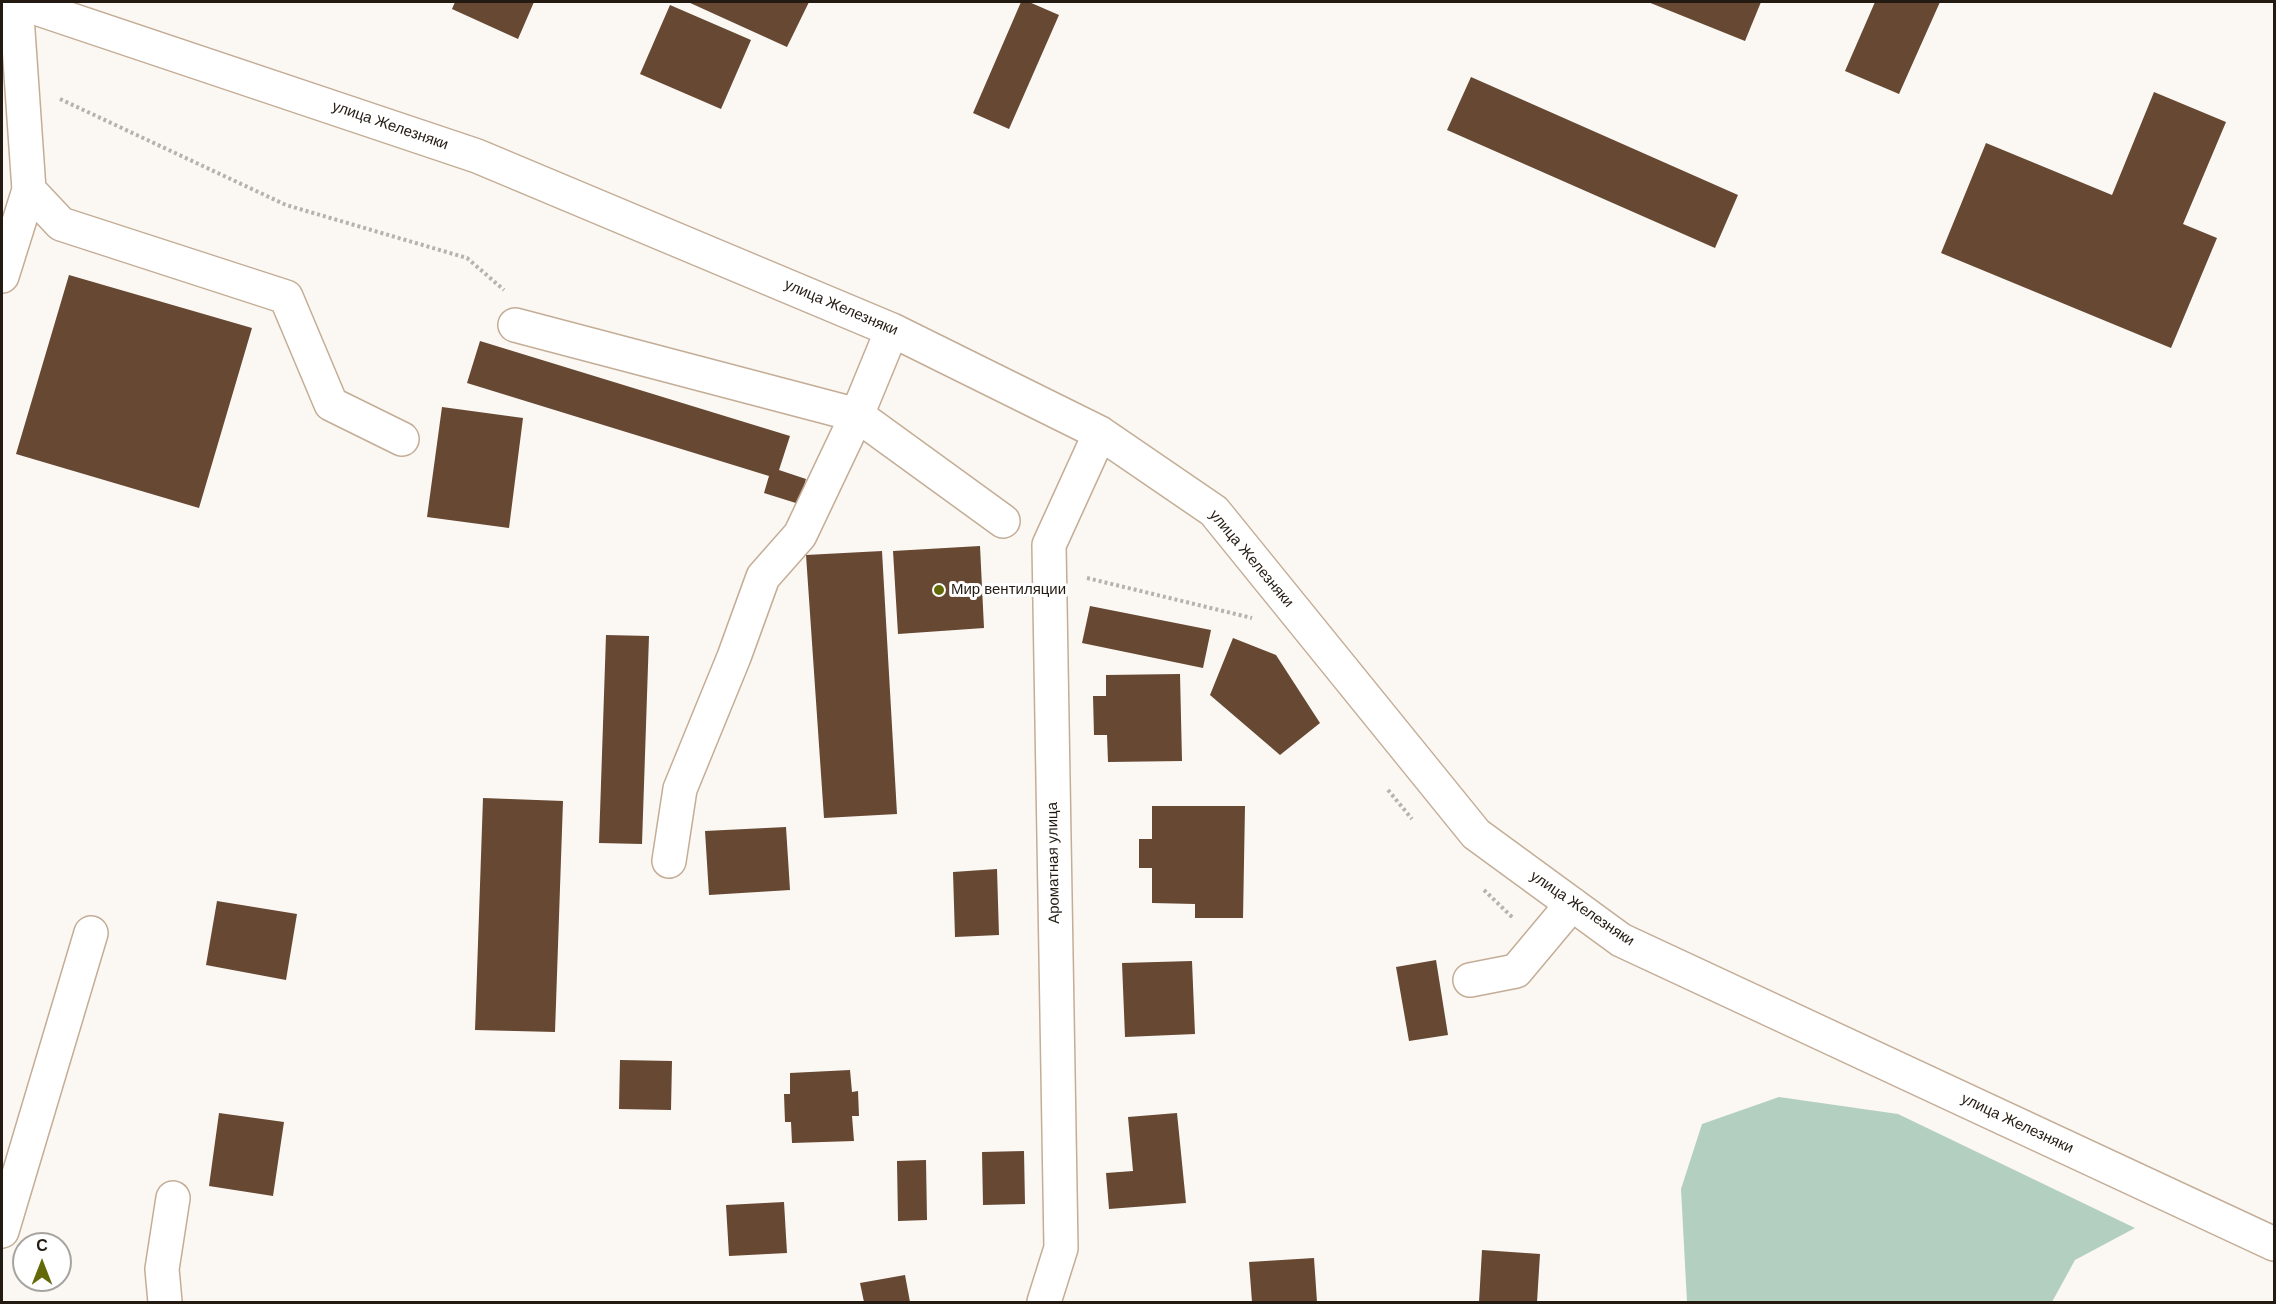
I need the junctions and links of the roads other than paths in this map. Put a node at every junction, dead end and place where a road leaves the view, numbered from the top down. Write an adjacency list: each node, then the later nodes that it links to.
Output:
1 (17, 2): 2 (street); 5 (street, улица Железняки)
2 (29, 190): 3 (street); 8 (street)
3 (2, 276)
4 (515, 325): 6 (street)
5 (892, 330): 6 (street); 7 (street, улица Железняки)
6 (857, 415): 9 (street); 10 (street)
7 (1100, 433): 11 (street, улица Железняки); 18 (street, Ароматная улица)
8 (402, 439)
9 (1003, 521)
10 (669, 861)
11 (1572, 904): 13 (street); 16 (street, улица Железняки)
12 (91, 933): 15 (street)
13 (1470, 980)
14 (173, 1198): 17 (street)
15 (2, 1231)
16 (2274, 1244)
17 (165, 1302)
18 (1044, 1302)

